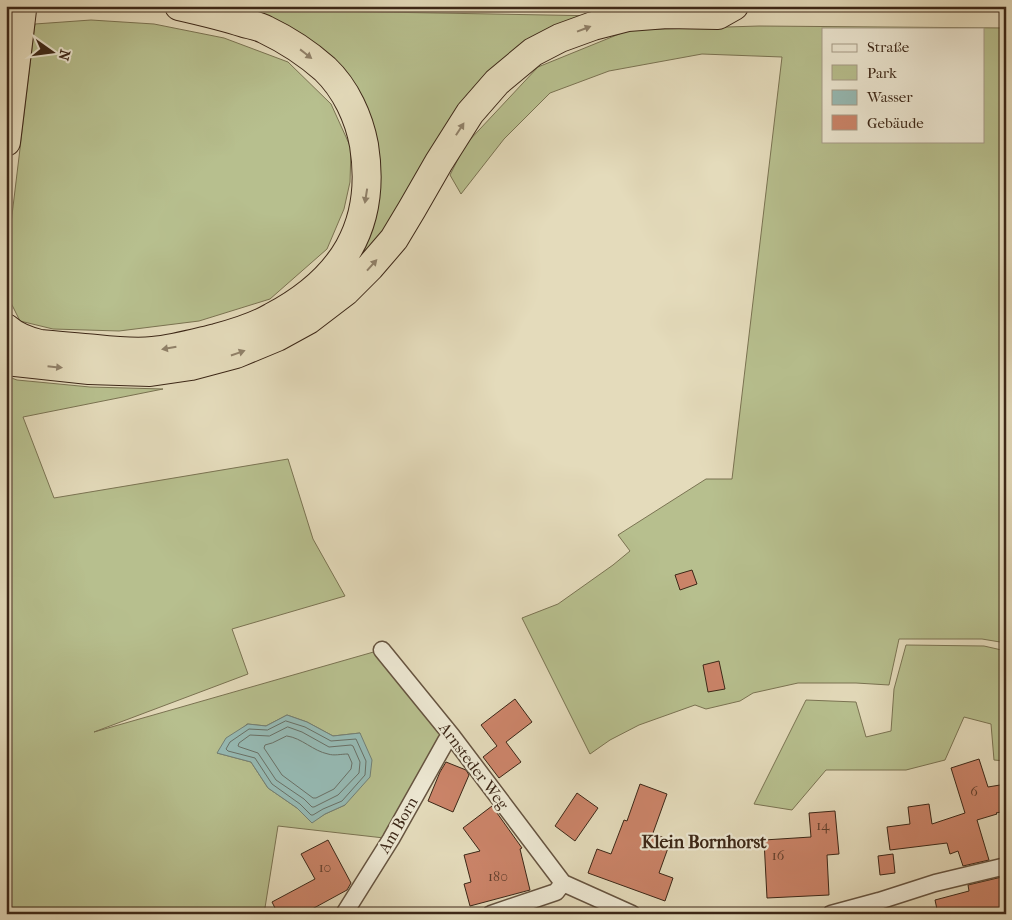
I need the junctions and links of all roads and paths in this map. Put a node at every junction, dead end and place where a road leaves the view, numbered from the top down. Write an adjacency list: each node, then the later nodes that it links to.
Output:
1 (179, 6): 5 (highway, one-way to 5)
2 (734, 6): 6 (highway, one-way to 2)
3 (22, 10): 4 (highway)
4 (6, 142)
5 (6, 328)
6 (6, 361)
7 (382, 650): 8 (street, Arnsteder Weg)
8 (452, 736): 10 (street, Arnsteder Weg); 11 (street, Am Born)
9 (1006, 866): 14 (street)
10 (563, 883): 12 (street); 13 (street)
11 (344, 914)
12 (491, 914)
13 (632, 914)
14 (831, 914)

